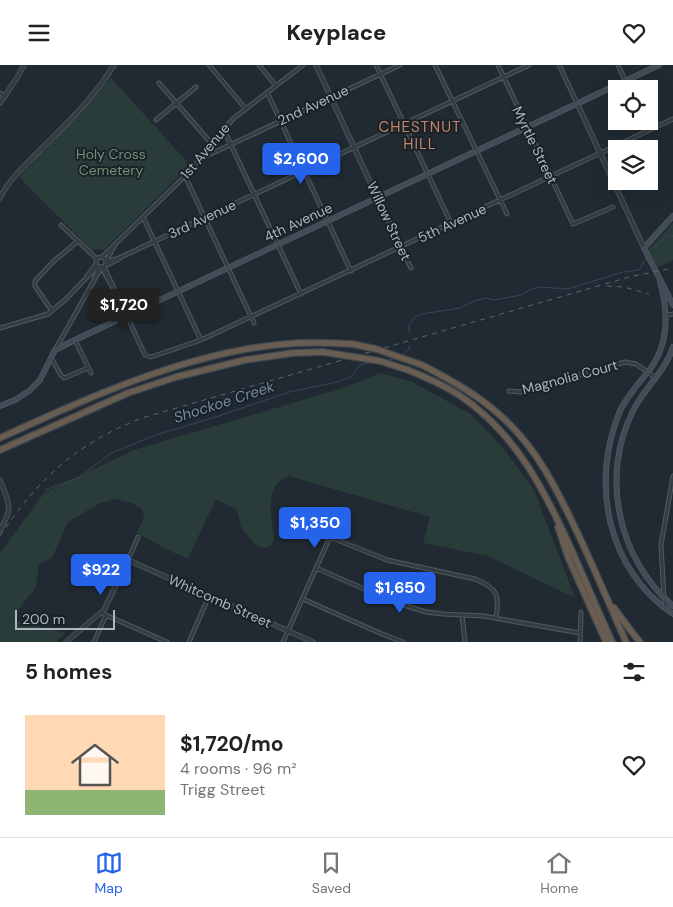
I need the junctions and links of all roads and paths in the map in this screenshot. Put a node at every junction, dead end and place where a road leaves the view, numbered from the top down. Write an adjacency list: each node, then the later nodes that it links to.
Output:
1 (24, 65): 24 (street)
2 (114, 65): 51 (street)
3 (209, 65): 30 (street)
4 (259, 65): 19 (street)
5 (303, 65): 19 (street, 1st Avenue)
6 (316, 65): 25 (street, Willow Street)
7 (376, 65): 15 (street)
8 (400, 65): 15 (street, 2nd Avenue)
9 (435, 65): 26 (street)
10 (498, 65): 16 (street, Myrtle Street)
11 (529, 65): 16 (street, 3rd Avenue)
12 (559, 65): 29 (street)
13 (618, 65): 17 (street)
14 (659, 65): 17 (main road, 4th Avenue)
15 (380, 75): 25 (street, 2nd Avenue); 34 (street)
16 (503, 78): 26 (street, 3rd Avenue); 36 (street, Myrtle Street)
17 (625, 80)
18 (159, 83): 28 (street)
19 (276, 85): 22 (street, 1st Avenue)
20 (196, 87): 28 (street)
21 (608, 88): 29 (main road, 4th Avenue)
22 (267, 92): 30 (street, 1st Avenue); 33 (street)
23 (0, 93): 24 (street)
24 (5, 96): 27 (street)
25 (332, 97): 33 (street, 2nd Avenue); 41 (street, Willow Street)
26 (452, 101): 34 (street, 3rd Avenue); 42 (street)
27 (0, 103)
28 (176, 103): 32 (street); 39 (street)
29 (577, 103): 36 (main road, 4th Avenue); 43 (street)
30 (245, 108): 37 (street, 1st Avenue)
31 (673, 119): 35 (street, 5th Avenue)
32 (156, 120)
33 (280, 120): 40 (street, 2nd Avenue); 45 (street)
34 (404, 123): 41 (street, 3rd Avenue); 46 (street)
35 (658, 126)
36 (527, 127): 42 (main road, 4th Avenue); 48 (street, Myrtle Street)
37 (223, 129): 39 (street, 1st Avenue); 40 (street)
38 (648, 130): 43 (street, 5th Avenue)
39 (211, 143): 44 (street, 1st Avenue)
40 (230, 144): 44 (street, 2nd Avenue); 49 (street)
41 (354, 147): 45 (street, 3rd Avenue); 50 (street, Willow Street)
42 (476, 151): 46 (main road, 4th Avenue); 52 (street)
43 (601, 154): 48 (street, 5th Avenue); 66 (street)
44 (200, 159): 47 (street, 1st Avenue)
45 (304, 172): 49 (street, 3rd Avenue); 58 (street)
46 (428, 174): 50 (main road, 4th Avenue); 59 (street)
47 (185, 176): 56 (street, 1st Avenue); 57 (street)
48 (551, 177): 52 (street, 5th Avenue); 53 (street, Myrtle Street)
49 (254, 195): 57 (street, 3rd Avenue); 63 (street)
50 (378, 197): 58 (main road, 4th Avenue); 65 (street, Willow Street)
51 (0, 198)
52 (500, 200): 54 (street); 59 (street, 5th Avenue)
53 (613, 207)
54 (507, 214)
55 (673, 216): 66 (main road)
56 (142, 217): 62 (street); 64 (street, 1st Avenue)
57 (204, 218): 62 (street, 3rd Avenue); 68 (street)
58 (328, 221): 63 (main road, 4th Avenue); 70 (street)
59 (451, 223): 65 (street, 5th Avenue)
60 (61, 225): 61 (street)
61 (78, 241): 67 (street); 75 (street)
62 (155, 241): 67 (street, 3rd Avenue); 72 (street)
63 (278, 244): 68 (main road, 4th Avenue); 73 (street)
64 (115, 245): 67 (street, 1st Avenue); 67 (street, 1st Avenue)
65 (401, 247): 69 (street, Willow Street); 70 (street, 5th Avenue)
66 (644, 248): 71 (main road)
67 (101, 265): 75 (street); 78 (street); 85 (street)
68 (228, 268): 72 (main road, 4th Avenue); 79 (street)
69 (411, 268)
70 (351, 271): 73 (street, 5th Avenue)
71 (660, 281): 74 (main road); 77 (main road)
72 (178, 291): 78 (main road, 4th Avenue); 83 (street)
73 (301, 295): 79 (street, 5th Avenue)
74 (673, 305)
75 (52, 311): 81 (street)
76 (673, 314): 77 (street)
77 (665, 315): 88 (main road)
78 (126, 316): 82 (main road, 4th Avenue); 83 (street, 5th Avenue)
79 (251, 317): 80 (street); 83 (street, 5th Avenue)
80 (254, 323)
81 (0, 328)
82 (75, 340): 85 (main road, 4th Avenue); 87 (street)
83 (201, 341)
84 (673, 347): 90 (main road)
85 (55, 351): 86 (main road)
86 (51, 358): 87 (street); 92 (main road)
87 (88, 368): 89 (street)
88 (648, 372): 90 (street, Magnolia Court); 91 (street, Magnolia Court); 106 (main road)
89 (91, 373)
90 (656, 378): 103 (main road)
91 (509, 391)
92 (0, 406)
93 (0, 438): 101 (highway, bridge)
94 (0, 450): 123 (highway, bridge)
95 (673, 476): 103 (street)
96 (0, 480): 97 (street)
97 (0, 530)
98 (138, 537): 99 (street)
99 (128, 560): 102 (street, Whitcomb Street); 108 (street)
100 (316, 568): 104 (street); 110 (street); 111 (street)
101 (605, 594): 124 (highway); 125 (highway)
102 (209, 596): 112 (street, Whitcomb Street); 117 (street)
103 (664, 598): 105 (main road); 106 (street)
104 (303, 599): 112 (street); 120 (street)
105 (673, 606)
106 (667, 610): 109 (main road)
107 (581, 612): 113 (street)
108 (104, 614): 114 (street); 115 (street); 116 (street)
109 (673, 614)
110 (462, 615): 111 (street); 121 (street)
111 (496, 618): 113 (street)
112 (288, 631): 118 (street); 119 (street, Whitcomb Street)
113 (580, 633): 122 (street)
114 (66, 642)
115 (94, 642)
116 (167, 642)
117 (189, 642)
118 (283, 642)
119 (313, 642)
120 (403, 642)
121 (465, 642)
122 (580, 642)
123 (607, 642)
124 (626, 642)
125 (640, 642)

